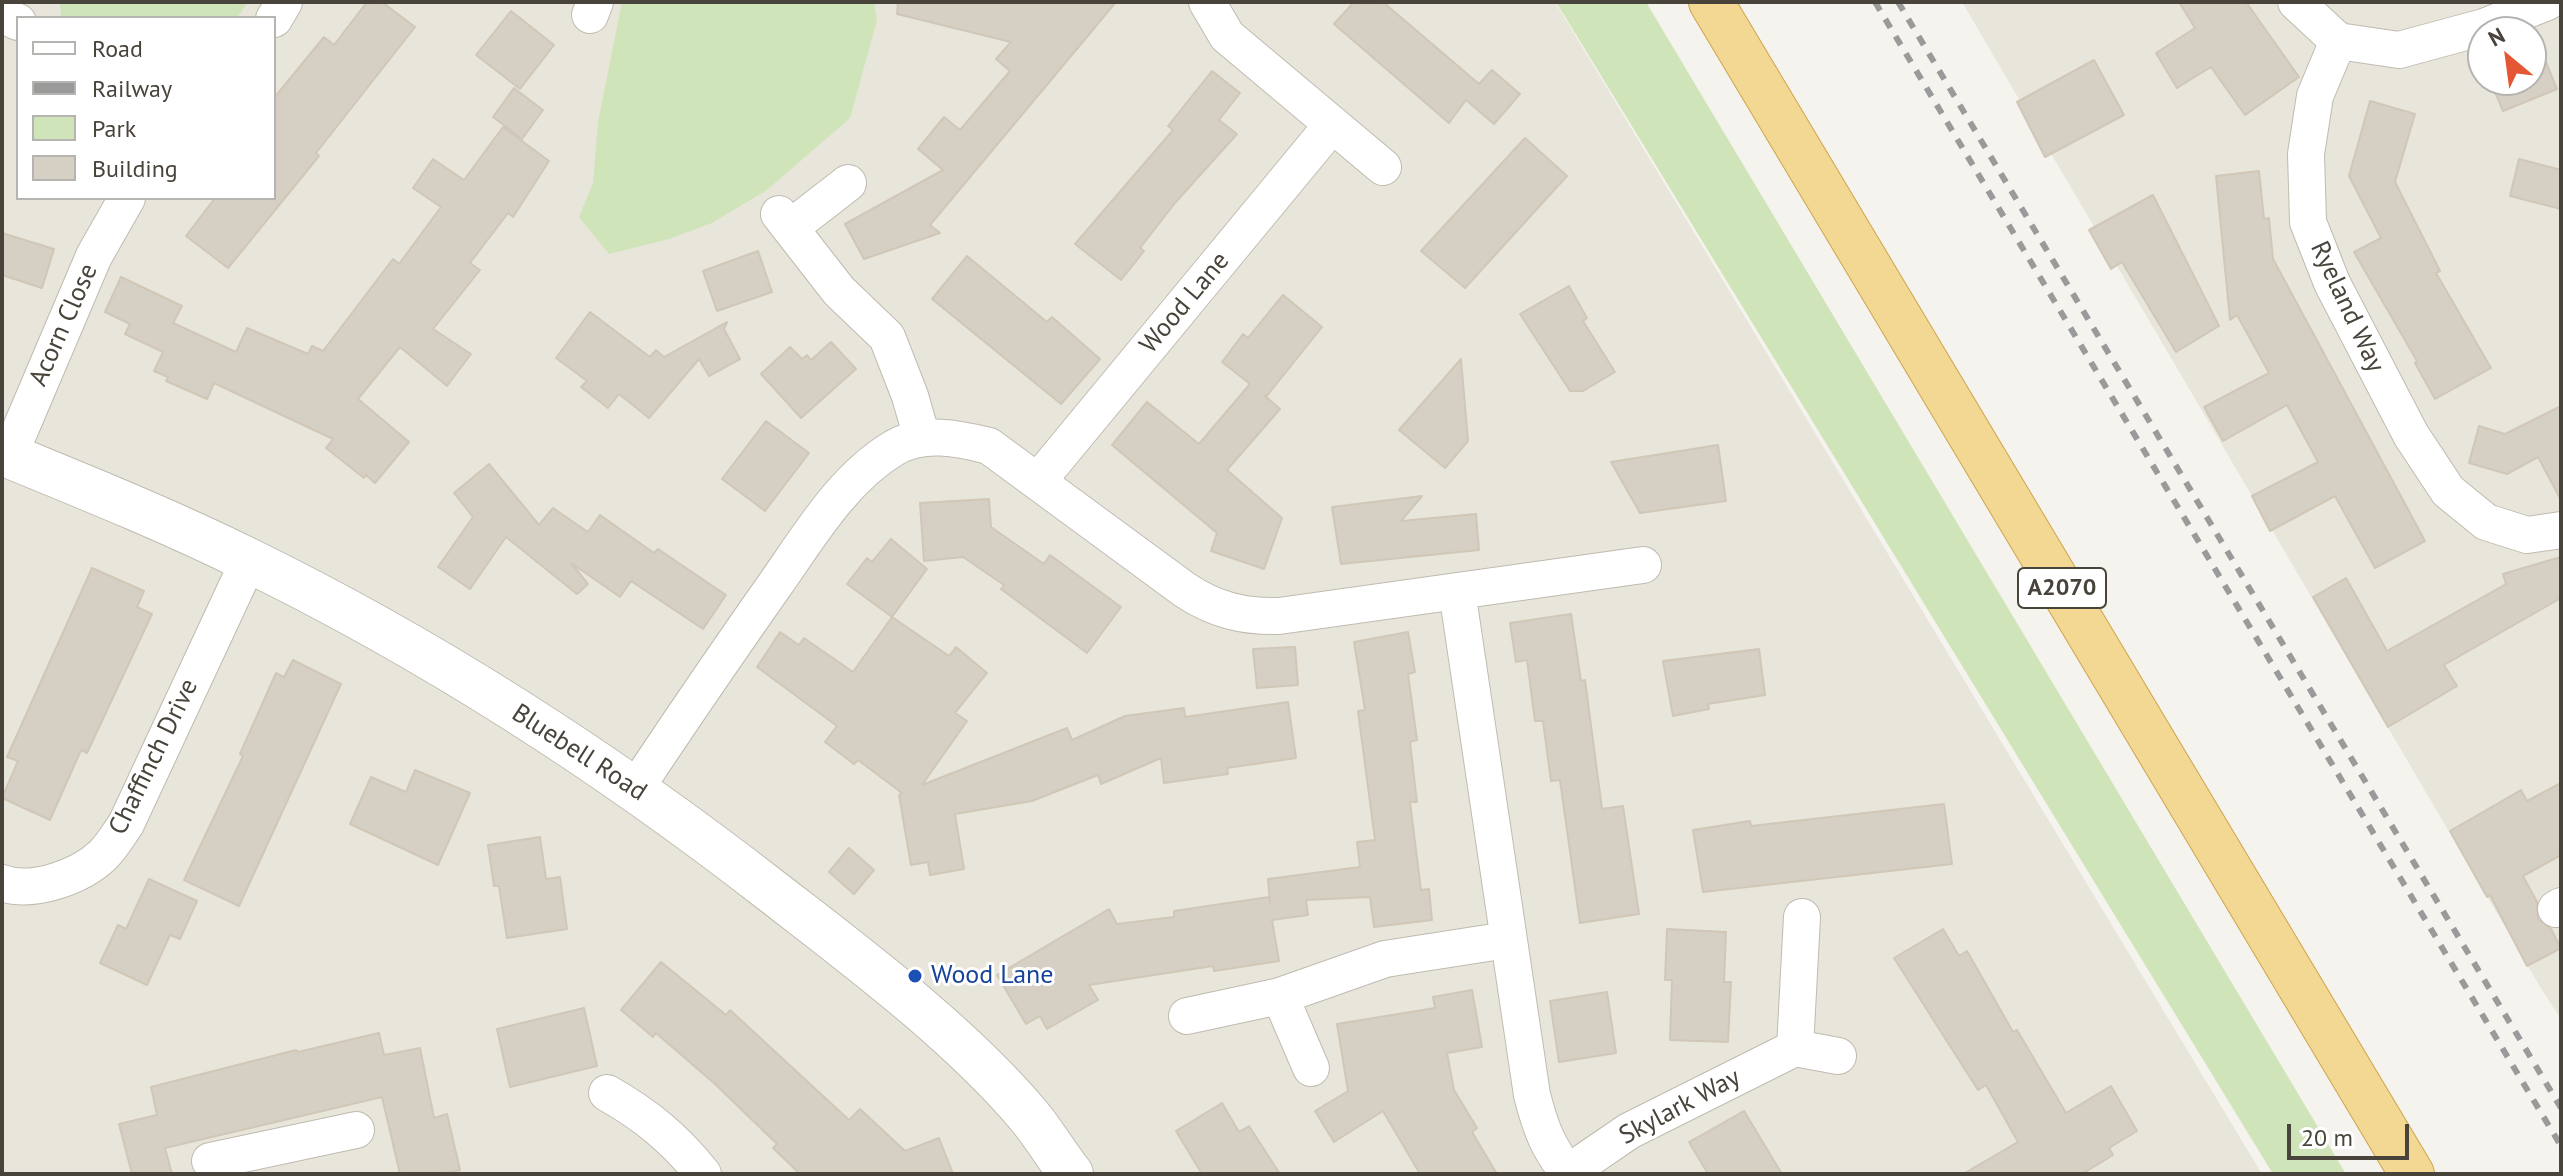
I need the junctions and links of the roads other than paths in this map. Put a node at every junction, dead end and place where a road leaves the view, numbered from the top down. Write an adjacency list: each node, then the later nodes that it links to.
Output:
1 (1207, 2): 6 (street)
2 (1711, 2): 33 (highway, A2070)
3 (2296, 2): 5 (street)
4 (2547, 2): 5 (street)
5 (2338, 41): 13 (street, Ryeland Way)
6 (1332, 125): 7 (street); 12 (street, Wood Lane)
7 (1383, 167)
8 (848, 183): 10 (street)
9 (126, 200): 11 (street, Acorn Close)
10 (922, 438): 12 (street); 17 (street)
11 (5, 454): 14 (street, Bluebell Road)
12 (1038, 481): 16 (street)
13 (2561, 530)
14 (249, 560): 17 (street, Bluebell Road); 18 (street, Chaffinch Drive)
15 (1643, 565): 16 (street)
16 (1457, 591): 20 (street)
17 (636, 788): 32 (street, Bluebell Road)
18 (2, 883)
19 (1802, 917): 23 (street)
20 (1507, 940): 21 (street); 30 (street)
21 (1280, 996): 22 (street); 25 (street)
22 (1187, 1016)
23 (1795, 1048): 24 (street); 30 (street, Skylark Way)
24 (1838, 1056)
25 (1311, 1068)
26 (607, 1093): 31 (street)
27 (356, 1130): 28 (street)
28 (289, 1159): 29 (street)
29 (210, 1161)
30 (1568, 1173)
31 (703, 1174)
32 (1071, 1174)
33 (2412, 1174)

